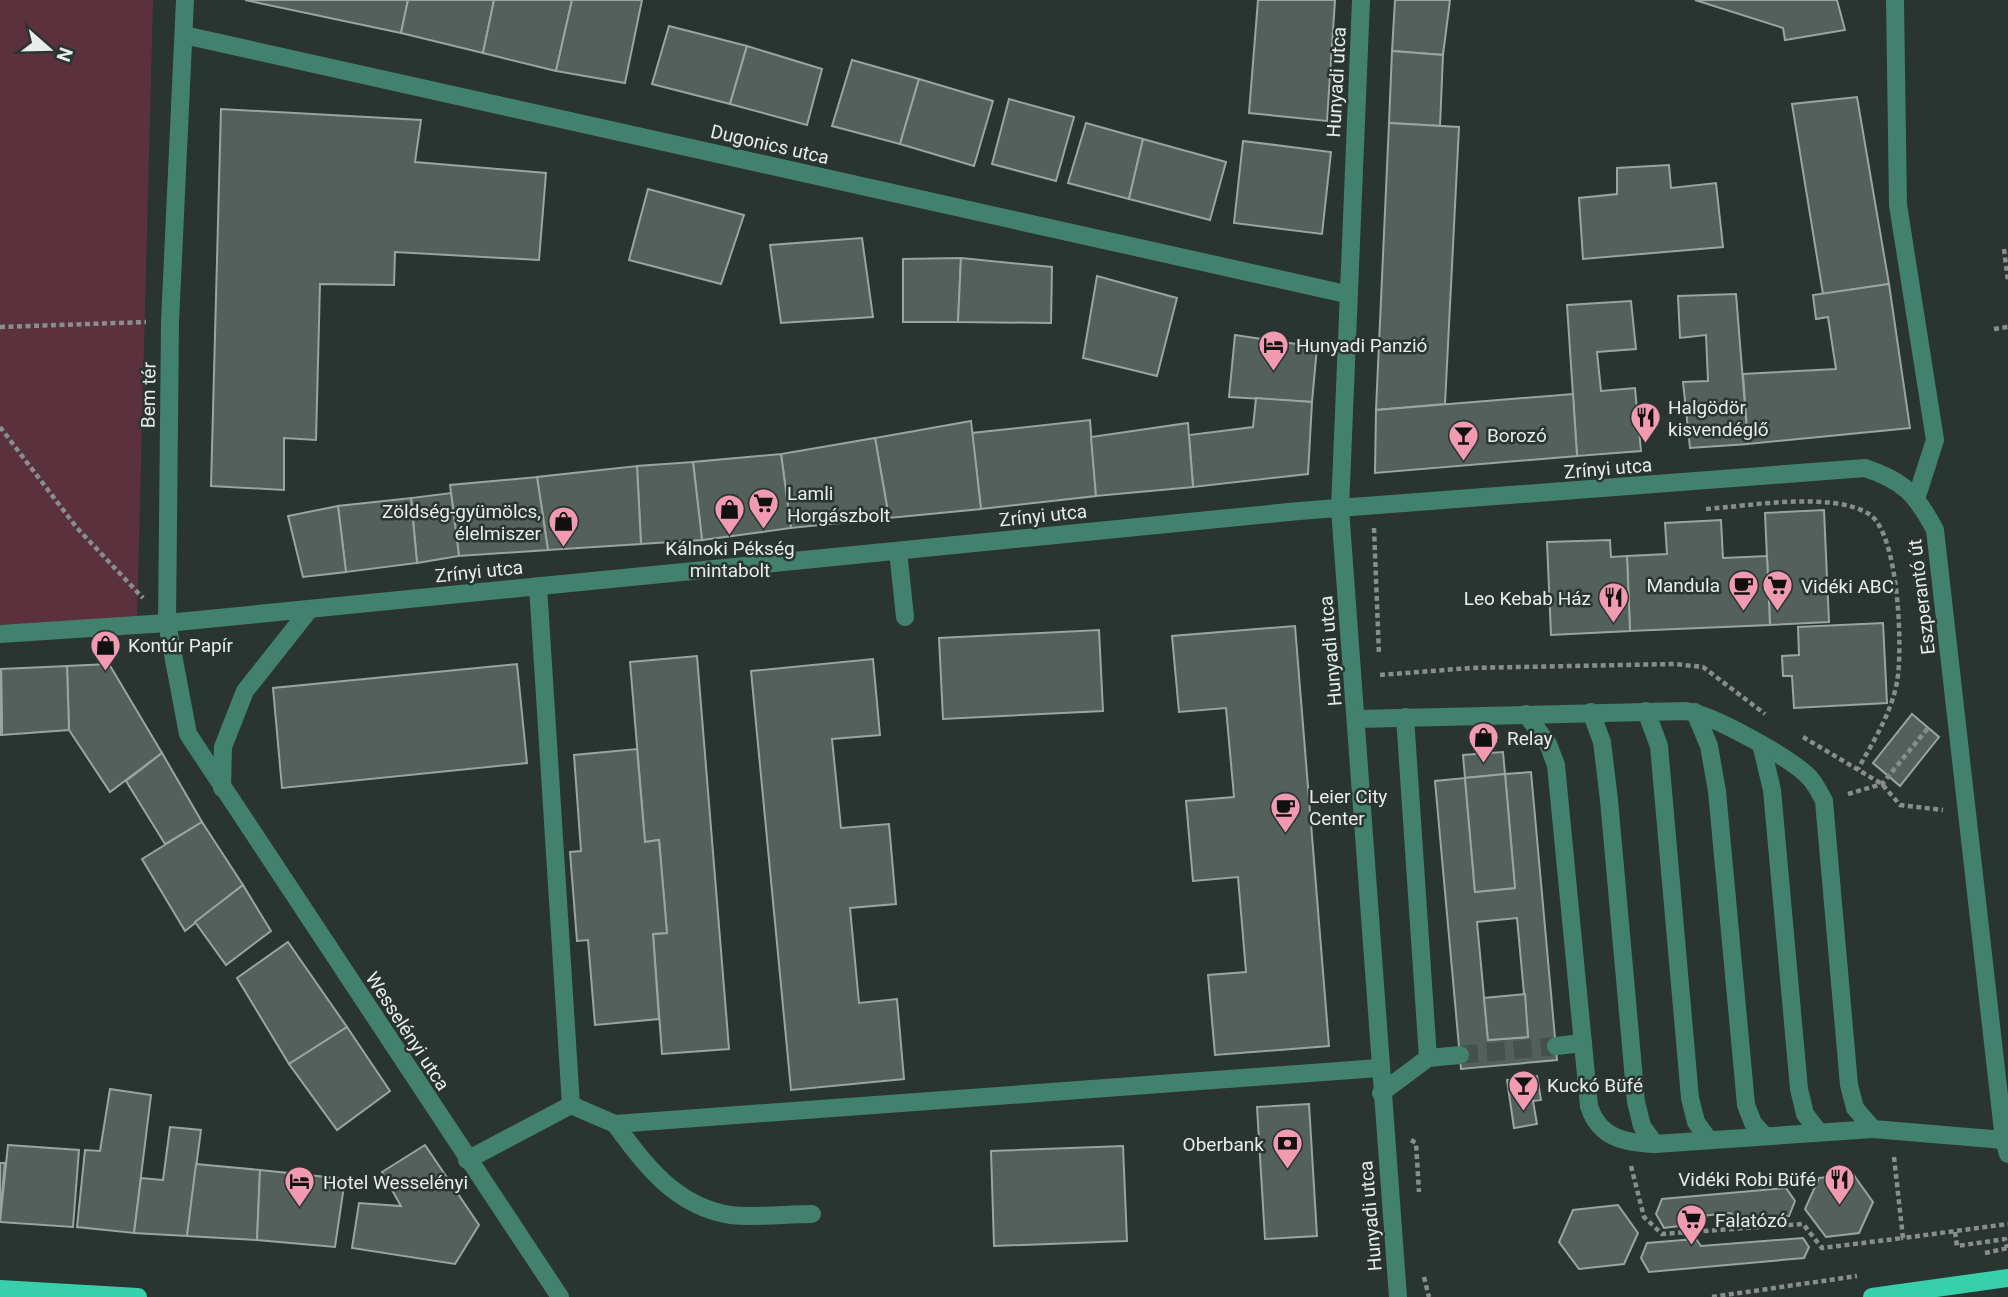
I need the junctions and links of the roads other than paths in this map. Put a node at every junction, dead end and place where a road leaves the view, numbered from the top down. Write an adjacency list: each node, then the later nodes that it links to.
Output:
1 (185, 0): 4 (street, Bem tér)
2 (1362, 0): 5 (street, Hunyadi utca)
3 (1895, 0): 6 (street)
4 (184, 35): 5 (street, Dugonics utca); 12 (street, Bem tér)
5 (1346, 294): 7 (street, Hunyadi utca)
6 (1917, 496): 7 (street, Zrínyi utca); 35 (street, Eszperantó út)
7 (1340, 509): 8 (street, Zrínyi utca); 19 (street, Hunyadi utca)
8 (898, 551): 9 (street, Zrínyi utca); 11 (street)
9 (538, 586): 10 (street, Zrínyi utca); 28 (street)
10 (310, 609): 12 (street, Zrínyi utca); 21 (street)
11 (905, 617)
12 (167, 623): 13 (street); 21 (street, Wesselényi utca)
13 (0, 634)
14 (1646, 710): 15 (street); 16 (street); 33 (street)
15 (1591, 712): 17 (street); 34 (street)
16 (1695, 712): 20 (street); 32 (street)
17 (1526, 714): 18 (street); 22 (street)
18 (1405, 717): 19 (street); 25 (street)
19 (1357, 719): 26 (street, Hunyadi utca)
20 (1762, 748): 30 (street); 31 (street)
21 (222, 788): 36 (street, Wesselényi utca)
22 (1583, 1043): 23 (street); 34 (street)
23 (1556, 1046)
24 (1460, 1055): 25 (street)
25 (1428, 1058): 27 (street)
26 (1379, 1068): 27 (street, Hunyadi utca); 29 (street)
27 (1381, 1093): 42 (street, Hunyadi utca)
28 (571, 1105): 29 (street); 36 (street)
29 (615, 1125): 37 (street)
30 (1873, 1129): 31 (street); 35 (street)
31 (1818, 1131): 32 (street)
32 (1764, 1135): 33 (street)
33 (1708, 1139): 34 (street)
34 (1655, 1144)
35 (2006, 1147)
36 (467, 1160): 41 (street, Wesselényi utca)
37 (812, 1214)
38 (2008, 1278): 43 (main road)
39 (0, 1290): 40 (main road)
40 (138, 1297)
41 (560, 1297)
42 (1398, 1297)
43 (1872, 1297)

